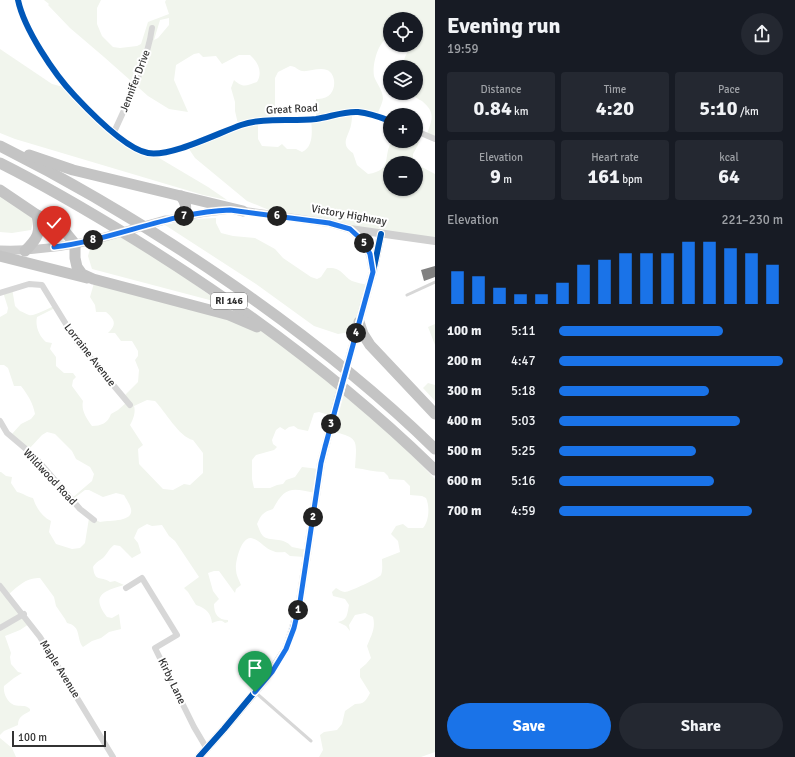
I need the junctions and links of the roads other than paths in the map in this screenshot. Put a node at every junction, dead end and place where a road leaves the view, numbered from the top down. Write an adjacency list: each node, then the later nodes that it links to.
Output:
1 (18, 0): 4 (street, Great Road)
2 (152, 28): 4 (street, Jennifer Drive)
3 (383, 118): 4 (street, Great Road)
4 (114, 132)
5 (423, 134): 6 (street)
6 (435, 139)
7 (0, 146): 10 (highway); 34 (highway, RI 146)
8 (0, 163): 28 (highway, RI 146)
9 (0, 190): 12 (highway)
10 (181, 196): 11 (highway); 13 (highway)
11 (243, 211): 13 (street, Victory Highway); 15 (street, Victory Highway)
12 (37, 215): 18 (highway); 20 (highway)
13 (184, 216): 14 (street, Victory Highway)
14 (165, 220): 18 (main road, Victory Highway, bridge)
15 (350, 229): 16 (street, Victory Highway); 22 (street)
16 (381, 234): 17 (street, Victory Highway); 22 (street)
17 (435, 241)
18 (75, 244): 20 (main road, Victory Highway); 23 (highway)
19 (0, 250): 20 (main road, Victory Highway)
20 (25, 251)
21 (0, 256): 23 (highway)
22 (373, 272): 27 (street)
23 (93, 279): 28 (highway)
24 (435, 282): 26 (lane)
25 (0, 293): 29 (street, Lorraine Avenue)
26 (407, 295)
27 (359, 322): 30 (highway); 41 (street, bridge)
28 (292, 347): 35 (highway, RI 146)
29 (130, 405)
30 (435, 414)
31 (0, 422): 32 (street, Wildwood Road)
32 (7, 433): 33 (street); 36 (street, Wildwood Road)
33 (0, 437)
34 (435, 449)
35 (435, 470)
36 (94, 520)
37 (0, 586): 39 (street, Maple Avenue)
38 (126, 588): 43 (street, Kirby Lane)
39 (24, 614): 40 (street); 44 (street, Maple Avenue)
40 (0, 628)
41 (255, 692): 42 (lane); 43 (street)
42 (311, 741)
43 (207, 749): 45 (street)
44 (113, 757)
45 (199, 757)

